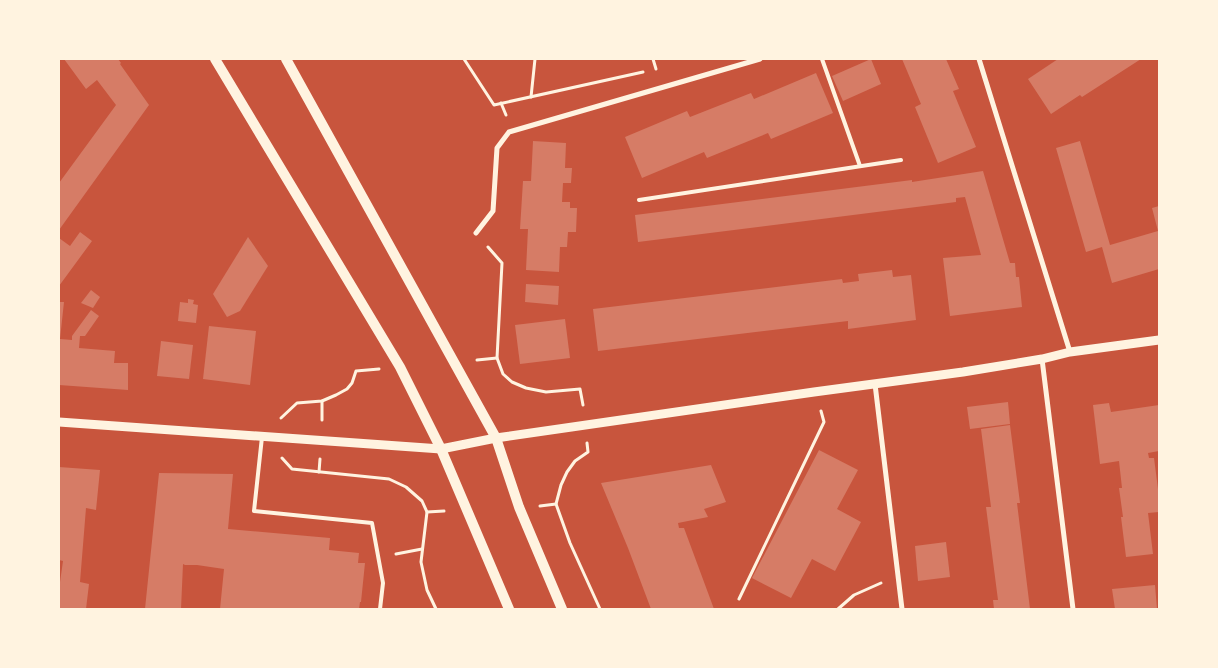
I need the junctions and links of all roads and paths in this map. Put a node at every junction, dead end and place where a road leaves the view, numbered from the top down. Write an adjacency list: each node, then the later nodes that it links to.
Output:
1 (215, 59): 19 (main road)
2 (286, 59): 18 (main road)
3 (464, 59): 9 (path)
4 (535, 59): 9 (path)
5 (653, 59): 9 (path)
6 (760, 59): 13 (street)
7 (822, 59): 11 (lane)
8 (979, 59): 15 (street)
9 (530, 97)
10 (901, 160): 11 (lane)
11 (860, 166): 12 (lane)
12 (638, 200)
13 (476, 234): 16 (path)
14 (1159, 340): 15 (street)
15 (1070, 352): 17 (street)
16 (497, 358): 18 (path); 21 (path)
17 (1042, 359): 20 (street); 44 (street)
18 (454, 362): 25 (main road)
19 (400, 368): 24 (path); 26 (main road)
20 (875, 384): 22 (street); 35 (street)
21 (580, 389)
22 (814, 392): 25 (street); 36 (path)
23 (59, 422): 24 (street)
24 (262, 436): 26 (street); 34 (lane)
25 (496, 438): 26 (street); 30 (main road)
26 (441, 449): 31 (main road)
27 (588, 452): 29 (path)
28 (320, 472): 32 (path)
29 (556, 504): 30 (path); 41 (path)
30 (519, 507): 40 (main road)
31 (466, 509): 32 (path); 39 (main road)
32 (427, 512): 33 (path)
33 (422, 549): 34 (path); 38 (path)
34 (378, 558): 37 (lane)
35 (898, 578): 42 (path); 43 (street)
36 (739, 599)
37 (380, 609)
38 (436, 609)
39 (509, 609)
40 (562, 609)
41 (600, 609)
42 (838, 609)
43 (902, 609)
44 (1073, 609)

